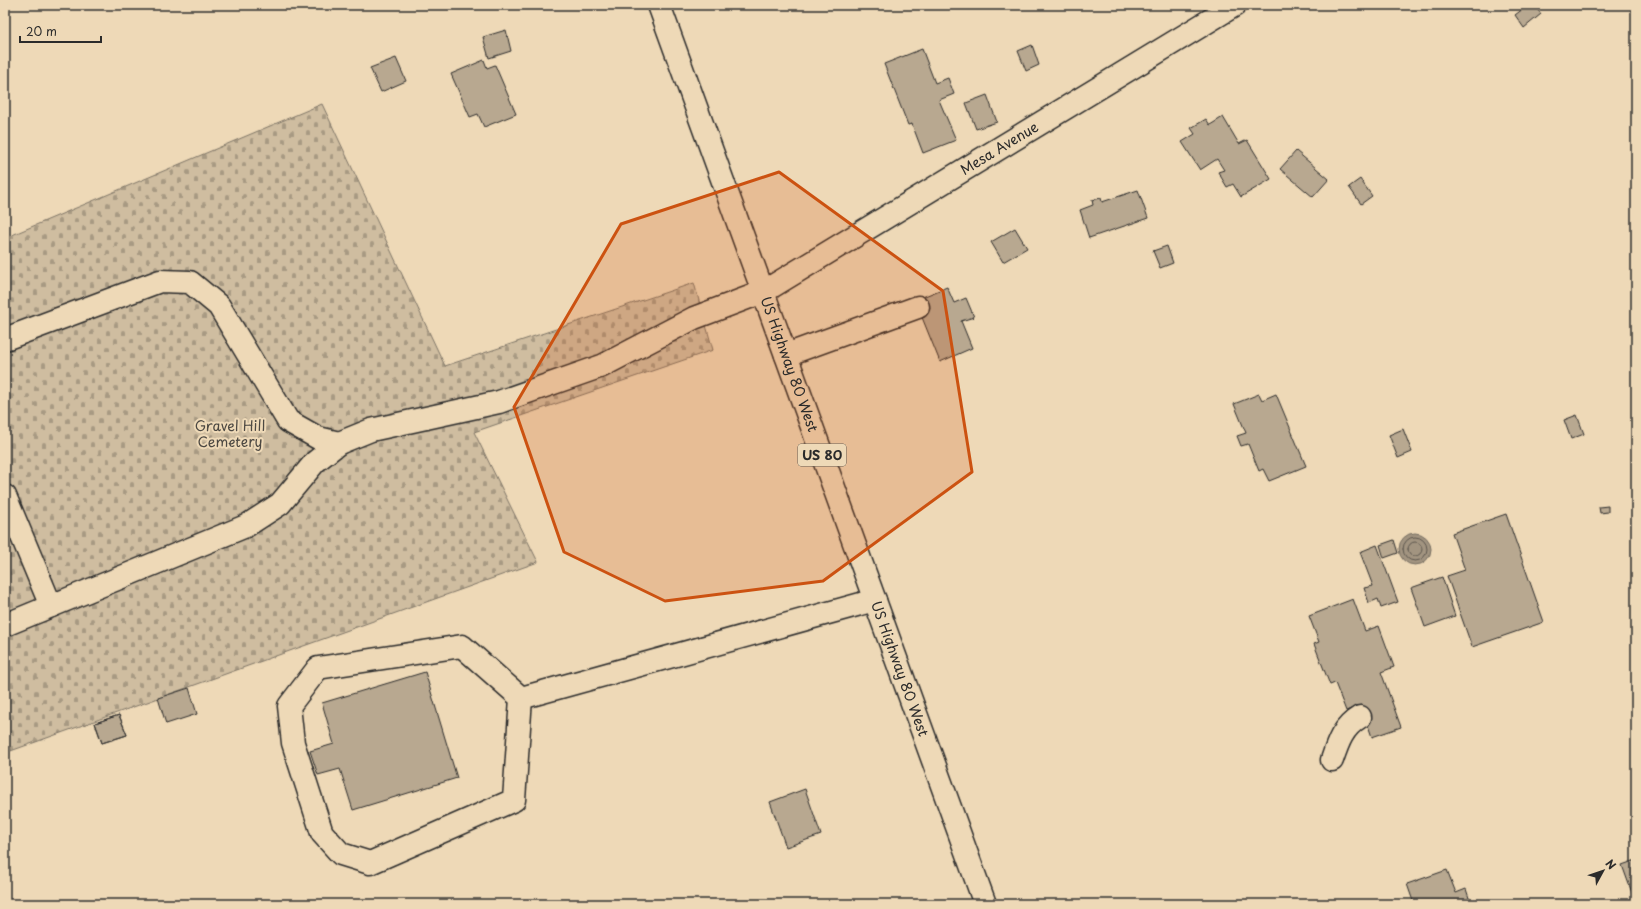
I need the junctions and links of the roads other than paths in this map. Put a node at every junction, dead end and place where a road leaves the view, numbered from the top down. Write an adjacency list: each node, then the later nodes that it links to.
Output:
1 (660, 5): 3 (main road, US Highway 80 West / US 80)
2 (1235, 5): 3 (main road, Mesa Avenue)
3 (763, 292): 6 (main road, US Highway 80 West / US 80); 7 (main road, Mesa Avenue)
4 (918, 307): 6 (main road)
5 (5, 339): 7 (main road)
6 (786, 355): 9 (main road, US Highway 80 West / US 80)
7 (339, 442): 10 (main road)
8 (5, 496): 10 (main road)
9 (875, 600): 12 (main road); 15 (main road, US Highway 80 West / US 80)
10 (51, 606): 11 (main road)
11 (5, 625)
12 (521, 698): 12 (main road)
13 (1360, 717): 14 (main road)
14 (1332, 760)
15 (985, 904)

